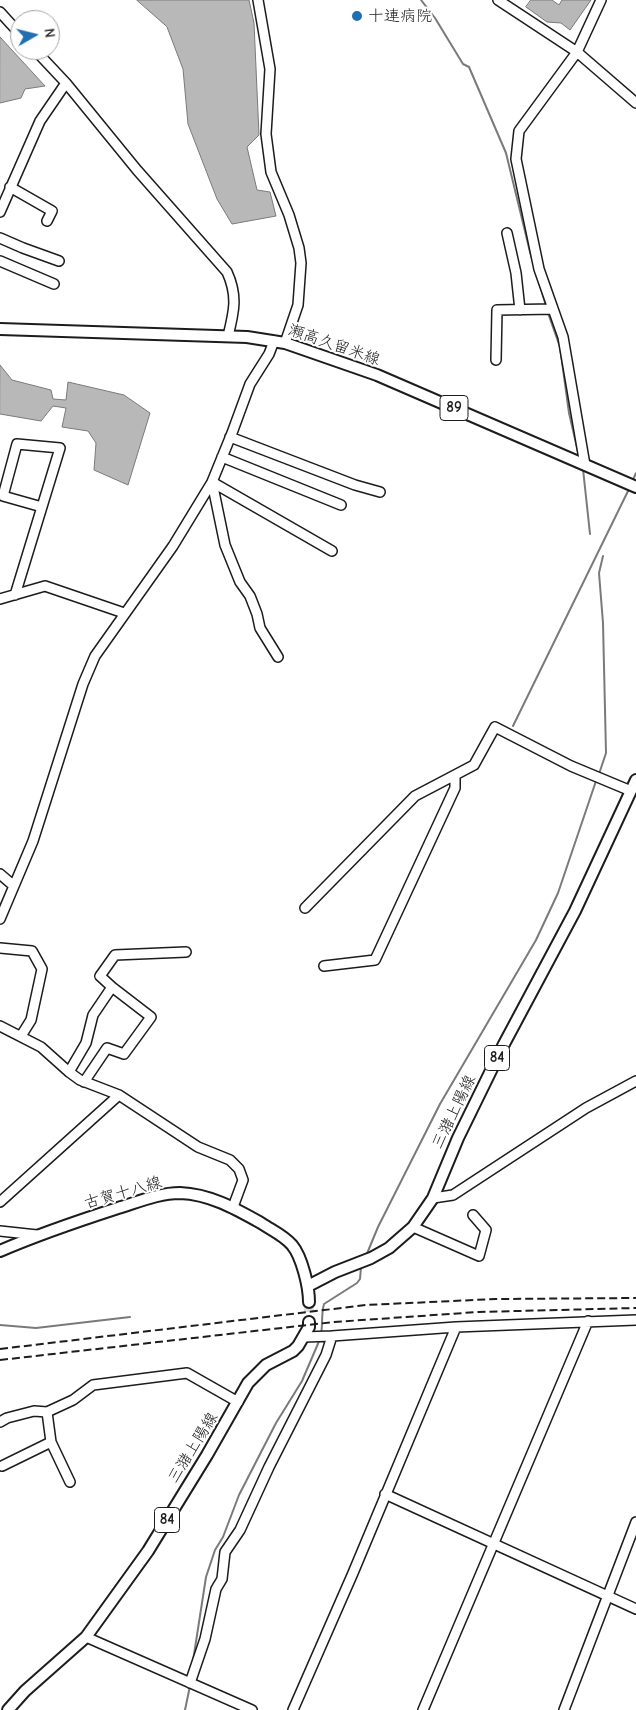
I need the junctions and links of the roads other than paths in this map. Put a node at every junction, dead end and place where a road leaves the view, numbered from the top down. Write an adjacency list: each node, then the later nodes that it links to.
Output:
1 (258, 0): 22 (street)
2 (498, 0): 6 (street)
3 (601, 0): 6 (street)
4 (0, 12): 5 (street)
5 (10, 23)
6 (577, 52): 9 (street); 18 (street)
7 (44, 60): 8 (street)
8 (66, 84): 10 (street); 21 (street)
9 (636, 103)
10 (10, 187): 11 (street); 12 (street)
11 (0, 212)
12 (47, 221)
13 (507, 233): 19 (street)
14 (0, 238): 16 (street)
15 (0, 261): 17 (street)
16 (59, 261)
17 (54, 284)
18 (553, 309): 19 (street); 26 (street)
19 (520, 310): 23 (street)
20 (0, 329): 21 (main road, 瀬高久留米線 / 89)
21 (228, 336): 22 (main road, 瀬高久留米線 / 89)
22 (279, 342): 24 (street); 26 (main road, 瀬高久留米線 / 89)
23 (496, 360)
24 (230, 437): 25 (street); 29 (street)
25 (222, 457): 27 (street); 30 (street)
26 (585, 464): 28 (main road, 瀬高久留米線 / 89)
27 (212, 482): 32 (street); 35 (street); 36 (street)
28 (629, 484)
29 (380, 492)
30 (341, 505)
31 (42, 507): 31 (street); 33 (street)
32 (332, 551)
33 (15, 595): 34 (street); 35 (street)
34 (0, 599)
35 (124, 613): 41 (street)
36 (278, 657)
37 (455, 775): 39 (street); 42 (street); 46 (street)
38 (636, 780): 39 (main road, 三潴上陽線 / 84)
39 (631, 791): 54 (main road, 三潴上陽線 / 84)
40 (0, 874): 41 (street)
41 (14, 886): 43 (street)
42 (305, 908)
43 (0, 919)
44 (0, 948): 49 (street)
45 (186, 952): 47 (street)
46 (324, 966)
47 (112, 987): 50 (street); 52 (street)
48 (0, 1026): 49 (street)
49 (22, 1036): 50 (street)
50 (69, 1072): 52 (street)
51 (636, 1081): 54 (street)
52 (84, 1082): 53 (street)
53 (119, 1095): 55 (street); 56 (street)
54 (433, 1198): 58 (main road, 三潴上陽線 / 84)
55 (0, 1202)
56 (233, 1208): 60 (main road, 古賀十八線); 62 (main road, 古賀十八線)
57 (473, 1215): 58 (street)
58 (413, 1227): 62 (main road, 三潴上陽線 / 84)
59 (0, 1231): 60 (street)
60 (37, 1235): 61 (main road, 古賀十八線)
61 (0, 1250)
62 (308, 1286): 63 (main road)
63 (309, 1302)
64 (636, 1320): 65 (street)
65 (588, 1321): 67 (street); 78 (street)
66 (309, 1322): 69 (main road, 三潴上陽線 / 84)
67 (456, 1327): 68 (street); 76 (street)
68 (332, 1336): 69 (street); 82 (street)
69 (304, 1337): 70 (main road, 三潴上陽線 / 84)
70 (238, 1402): 71 (street); 81 (main road, 三潴上陽線 / 84)
71 (47, 1412): 72 (street); 73 (street)
72 (0, 1422)
73 (51, 1442): 74 (street); 75 (street)
74 (2, 1466)
75 (70, 1482)
76 (386, 1494): 78 (street); 85 (street)
77 (636, 1522): 79 (street)
78 (493, 1543): 79 (street); 86 (street)
79 (607, 1596): 80 (street); 87 (street)
80 (636, 1609)
81 (86, 1637): 82 (street); 83 (main road, 三潴上陽線 / 84)
82 (190, 1682): 84 (street)
83 (8, 1710)
84 (252, 1710)
85 (293, 1710)
86 (423, 1710)
87 (564, 1710)

